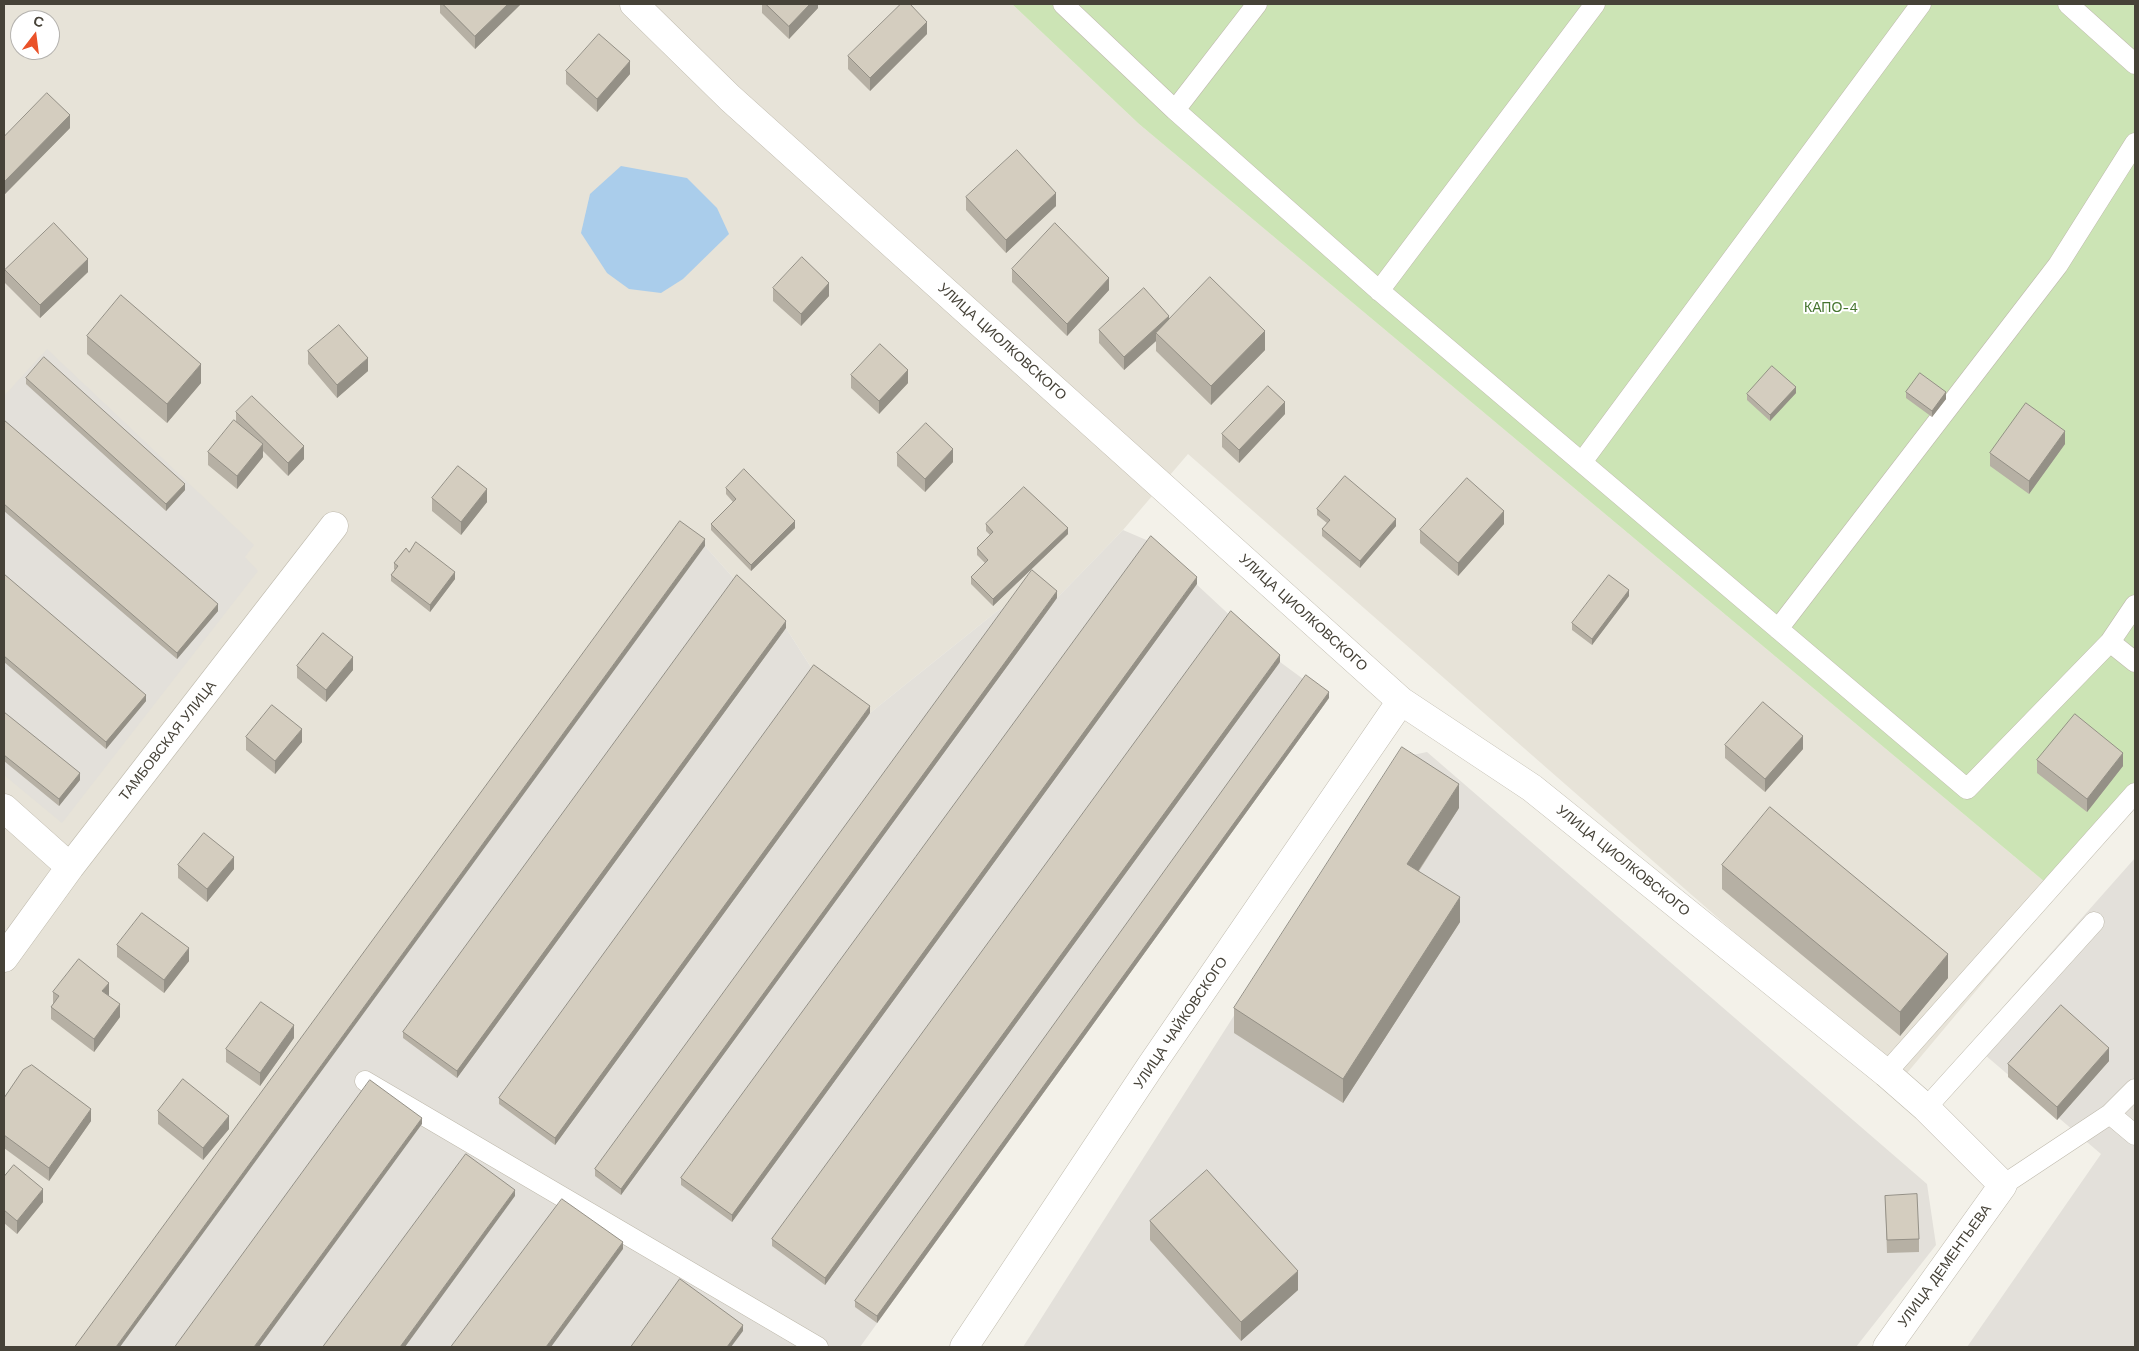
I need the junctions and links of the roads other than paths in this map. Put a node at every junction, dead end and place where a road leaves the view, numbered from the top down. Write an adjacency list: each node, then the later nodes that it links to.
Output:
1 (634, 4): 17 (street, УЛИЦА ЦИОЛКОВСКОГО)
2 (1063, 4): 8 (lane)
3 (1257, 4): 8 (lane)
4 (1595, 4): 10 (lane)
5 (1920, 4): 11 (lane)
6 (2068, 4): 7 (lane)
7 (2135, 64)
8 (1176, 110): 10 (lane)
9 (2135, 143): 14 (lane)
10 (1379, 291): 11 (lane)
11 (1582, 462): 14 (lane)
12 (334, 526): 20 (street, ТАМБОВСКАЯ УЛИЦА)
13 (2135, 605): 15 (lane)
14 (1778, 629): 15 (lane)
15 (2110, 642): 16 (lane)
16 (2135, 662)
17 (1402, 701): 23 (street, УЛИЦА ЦИОЛКОВСКОГО); 31 (street, УЛИЦА ЧАЙКОВСКОГО)
18 (2135, 793): 23 (lane)
19 (4, 808): 20 (street)
20 (70, 867): 22 (street, ТАМБОВСКАЯ УЛИЦА)
21 (2094, 922): 26 (lane)
22 (4, 958)
23 (1886, 1073): 26 (street, УЛИЦА ЦИОЛКОВСКОГО)
24 (364, 1081): 30 (lane)
25 (2135, 1089): 27 (lane)
26 (1926, 1108): 29 (street, УЛИЦА ЦИОЛКОВСКОГО)
27 (2110, 1114): 28 (lane); 29 (lane)
28 (2135, 1135)
29 (2003, 1186): 32 (street, УЛИЦА ДЕМЕНТЬЕВА)
30 (818, 1347)
31 (964, 1347)
32 (1887, 1347)

